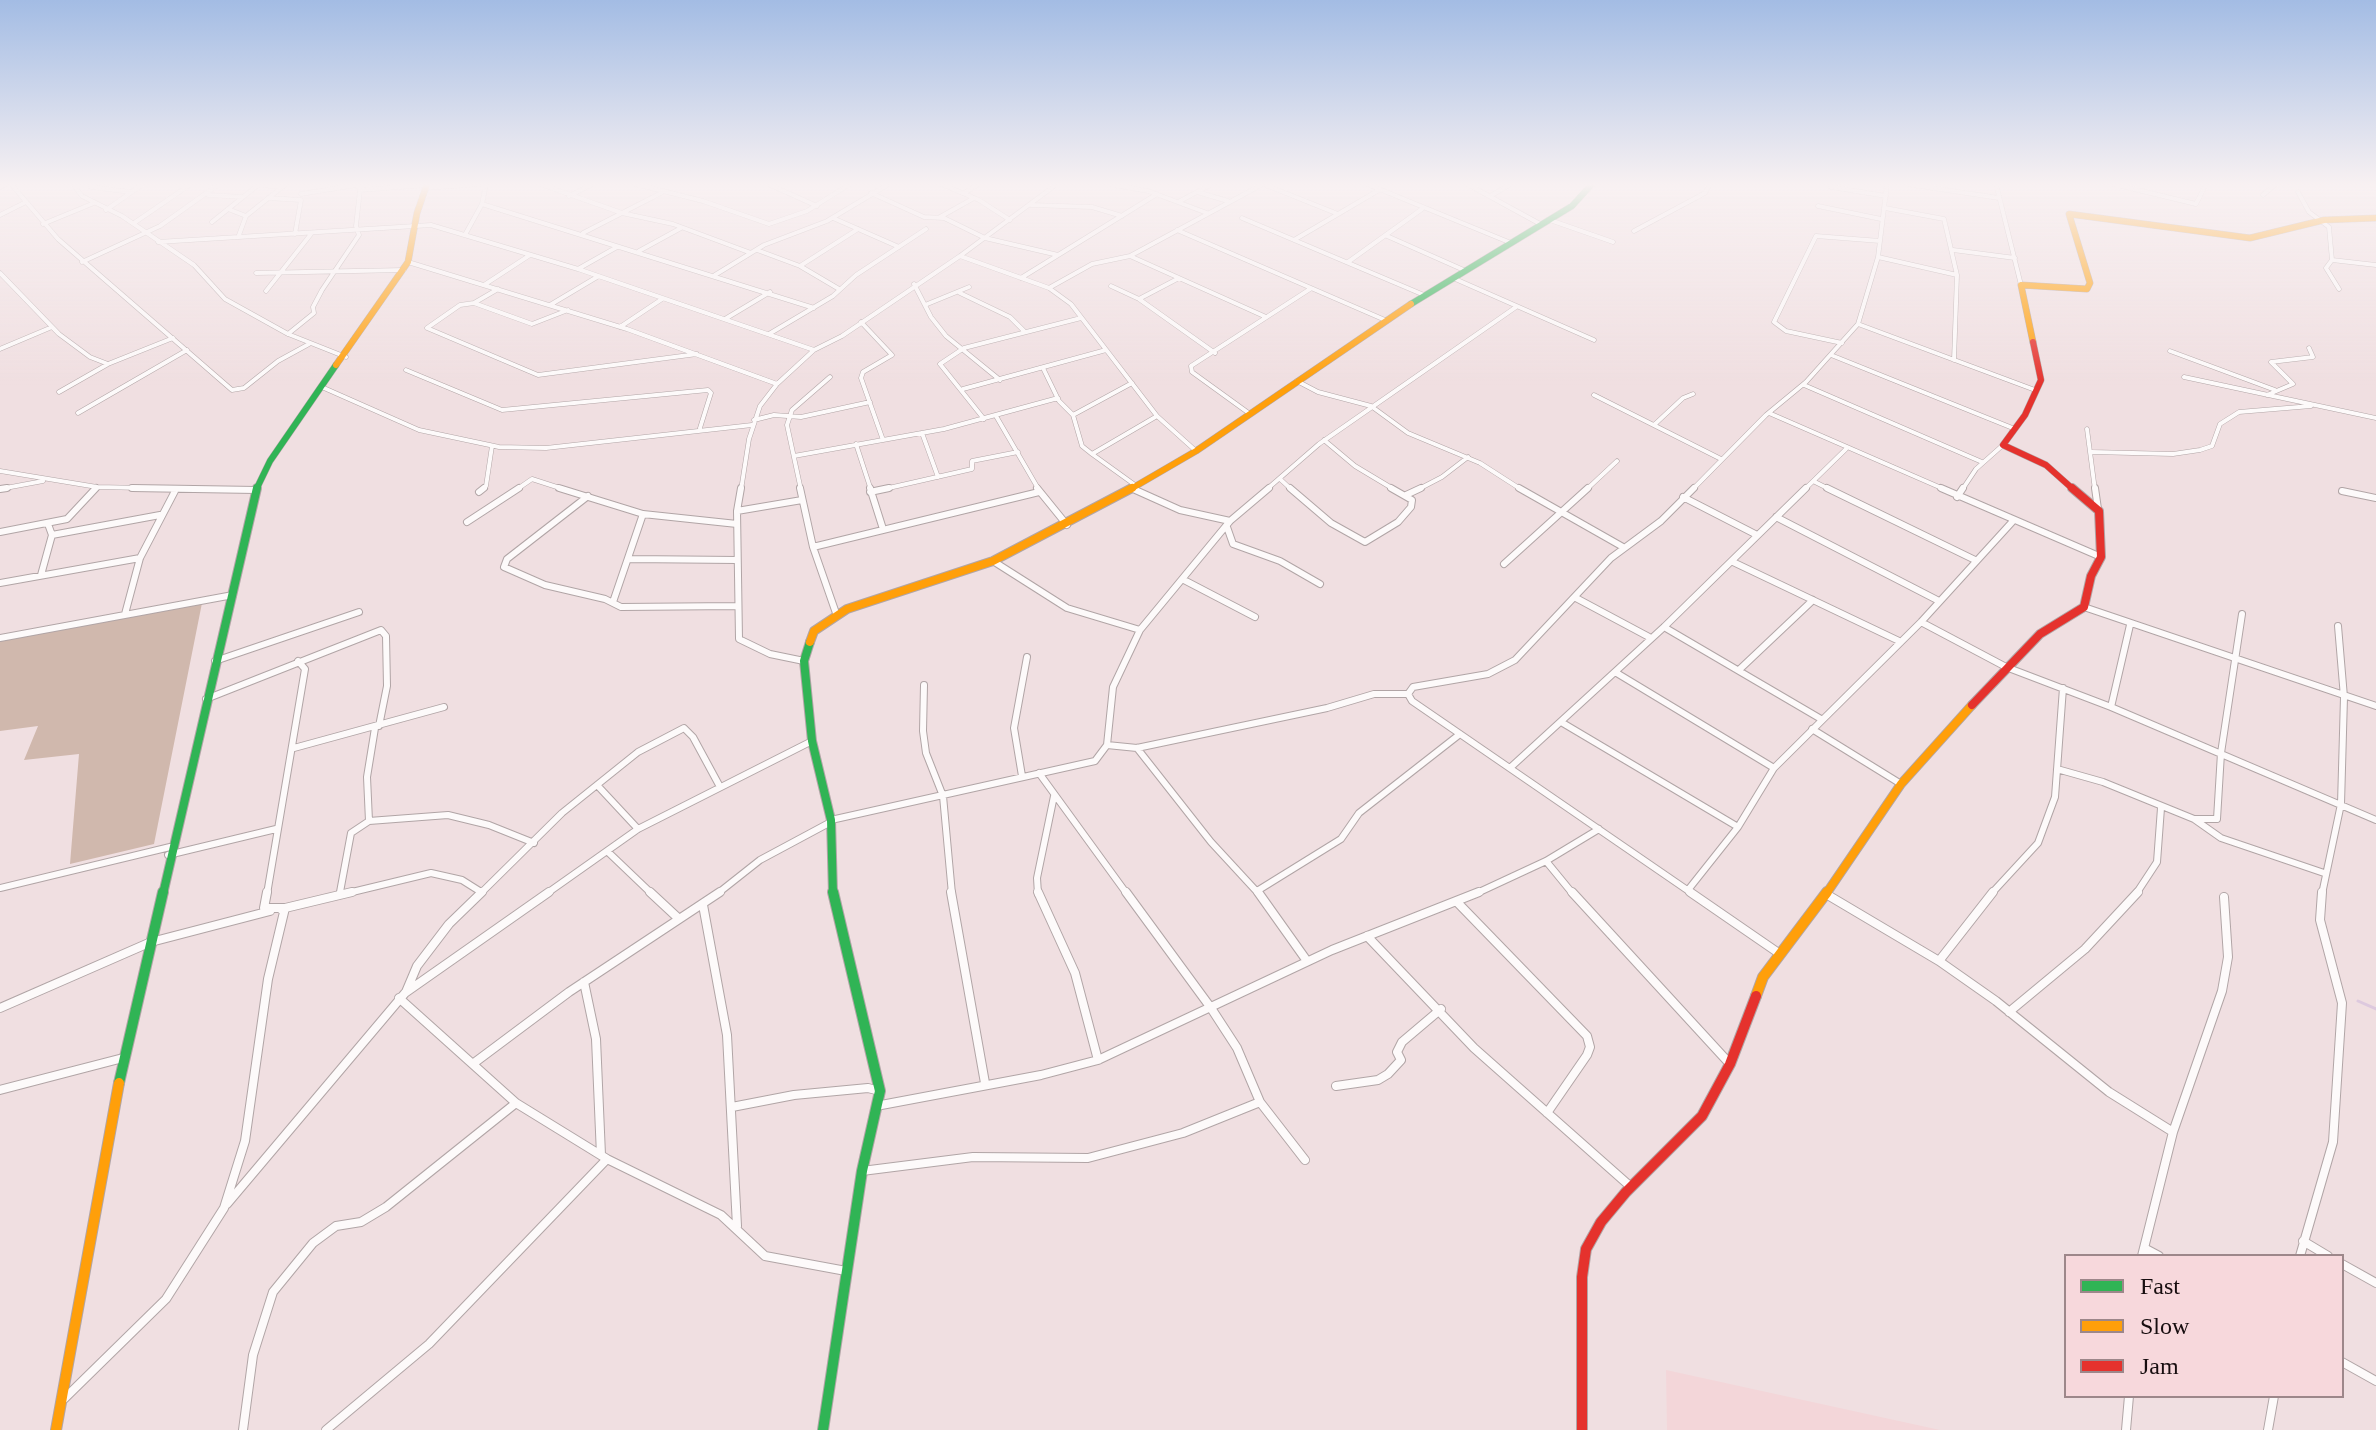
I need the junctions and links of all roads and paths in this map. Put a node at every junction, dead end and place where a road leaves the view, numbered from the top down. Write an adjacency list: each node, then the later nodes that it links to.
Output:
1 (1953, 250): 51 (street)
2 (70, 251): 39 (street)
3 (108, 251): 39 (street)
4 (172, 251): 87 (street)
5 (298, 251): 49 (street)
6 (349, 251): 46 (street)
7 (410, 251): 42 (street)
8 (518, 251): 32 (street)
9 (610, 251): 44 (street)
10 (639, 251): 50 (street)
11 (745, 251): 31 (street)
12 (756, 251): 31 (street)
13 (759, 251): 43 (street)
14 (824, 251): 43 (street)
15 (894, 251): 63 (street)
16 (967, 251): 34 (street)
17 (1040, 251): 33 (street)
18 (1065, 251): 33 (street)
19 (1140, 251): 35 (street)
20 (1224, 251): 64 (street)
21 (1320, 251): 40 (street)
22 (1365, 251): 40 (street)
23 (1420, 251): 45 (street)
24 (1499, 251): 45 (street)
25 (1809, 251): 91 (street)
26 (1879, 251): 36 (street)
27 (1959, 251): 37 (street)
28 (2013, 251): 37 (street)
29 (2080, 251): 58 (street)
30 (2331, 251): 38 (street)
31 (751, 253): 50 (street)
32 (530, 255): 44 (street); 57 (street)
33 (1058, 255): 53 (street)
34 (960, 256): 53 (street); 56 (street)
35 (1130, 256): 54 (street); 61 (street)
36 (1878, 257): 51 (street); 83 (street)
37 (2015, 258): 58 (street)
38 (2332, 260): 41 (street); 65 (street)
39 (82, 262): 89 (street)
40 (1348, 262): 69 (street)
41 (2376, 265)
42 (406, 266): 46 (street); 57 (street); 103 (street)
43 (800, 266): 63 (street)
44 (578, 269): 52 (street)
45 (1466, 271): 55 (street)
46 (336, 272): 49 (street); 87 (street)
47 (0, 273): 84 (street)
48 (256, 273): 49 (street)
49 (279, 274): 66 (street)
50 (715, 275): 67 (street)
51 (1957, 275): 104 (street)
52 (597, 277): 70 (street); 73 (street)
53 (1021, 278): 61 (street)
54 (1179, 278): 71 (street); 78 (street)
55 (1453, 278): 69 (street); 75 (street)
56 (914, 284): 74 (street); 82 (street)
57 (484, 285): 62 (street)
58 (2021, 285): 117 (street)
59 (1111, 286): 71 (street)
60 (969, 287): 68 (street)
61 (1049, 288): 79 (street)
62 (498, 289): 72 (street); 73 (street)
63 (839, 289): 76 (street)
64 (1310, 289): 78 (street); 81 (street)
65 (2339, 289)
66 (266, 291)
67 (770, 292): 76 (street); 80 (street)
68 (960, 293): 74 (street); 86 (street)
69 (1424, 295): 81 (street)
70 (662, 299): 80 (street); 85 (street)
71 (1139, 299): 101 (street)
72 (474, 303): 77 (street); 100 (street)
73 (550, 305): 77 (street)
74 (925, 305): 93 (street)
75 (1516, 307): 90 (street); 125 (street)
76 (814, 308): 88 (street)
77 (568, 310): 85 (street)
78 (1266, 317): 101 (street)
79 (1081, 318): 86 (street); 98 (street)
80 (725, 319): 88 (street)
81 (1385, 320): 111 (street)
82 (861, 322): 97 (street); 124 (street)
83 (1858, 324): 91 (street); 104 (street)
84 (52, 327): 95 (street); 105 (street)
85 (620, 327): 100 (street)
86 (1024, 331): 93 (street)
87 (288, 334): 92 (street)
88 (769, 334): 97 (street)
89 (173, 338): 96 (street); 105 (street)
90 (1594, 340)
91 (1842, 343): 102 (street)
92 (309, 344): 96 (street); 103 (street)
93 (964, 348): 110 (street); 116 (street)
94 (2309, 348): 118 (street)
95 (0, 349)
96 (187, 350): 127 (street)
97 (814, 350): 113 (street)
98 (1106, 350): 106 (street); 112 (street)
99 (2170, 351): 118 (street)
100 (697, 353): 113 (street)
101 (1215, 353): 129 (street)
102 (1831, 355): 114 (street); 139 (street)
103 (346, 357): 115 (street)
104 (1954, 360): 117 (street)
105 (108, 364): 119 (street)
106 (1043, 368): 110 (street); 123 (street)
107 (406, 370): 138 (street)
108 (830, 377): 133 (street)
109 (2184, 377): 122 (street)
110 (1000, 380): 116 (street)
111 (1297, 381): 125 (street); 129 (street)
112 (1132, 383): 130 (street); 132 (street)
113 (777, 384): 136 (street)
114 (1804, 385): 128 (street); 156 (street)
115 (324, 388): 146 (street); 165 (street)
116 (963, 389): 135 (street)
117 (2035, 390): 139 (street)
118 (2275, 390): 122 (street)
119 (59, 392)
120 (1693, 394): 137 (street)
121 (1594, 395): 137 (street)
122 (2267, 395): 126 (street)
123 (1058, 398): 130 (street); 131 (street)
124 (870, 402): 133 (street); 142 (street)
125 (1371, 406): 143 (street); 153 (street)
126 (2311, 406): 134 (street); 150 (street)
127 (78, 413)
128 (1769, 413): 147 (street); 154 (street)
129 (1250, 414): 148 (street)
130 (1073, 415): 151 (street)
131 (996, 416): 135 (street); 149 (street)
132 (1157, 416): 148 (street); 151 (street)
133 (790, 417): 136 (street); 152 (street)
134 (2376, 418)
135 (984, 419): 141 (street)
136 (753, 423): 138 (street); 177 (street)
137 (1654, 425): 154 (street)
138 (700, 428): 146 (street)
139 (2015, 429): 145 (street)
140 (2087, 429): 150 (street)
141 (922, 433): 142 (street); 158 (street)
142 (883, 440): 144 (street)
143 (1324, 440): 159 (street); 171 (street)
144 (856, 444): 152 (street); 169 (street)
145 (2003, 445): 156 (street); 178 (street)
146 (492, 446): 168 (street)
147 (1846, 449): 161 (street); 174 (street)
148 (1196, 451): 162 (street)
149 (1018, 452): 158 (street); 170 (street)
150 (2092, 452): 178 (street)
151 (1092, 454): 162 (street)
152 (794, 456): 176 (street)
153 (1468, 457): 171 (street); 180 (street)
154 (1721, 459): 173 (street)
155 (1617, 461): 180 (street)
156 (1982, 462): 174 (street)
157 (0, 471): 160 (street)
158 (938, 477): 169 (street)
159 (1280, 479): 171 (street); 187 (street)
160 (46, 480): 163 (street); 164 (street)
161 (1815, 482): 182 (street); 199 (street)
162 (1133, 486): 187 (street); 188 (street)
163 (97, 487): 166 (street); 185 (street)
164 (0, 489)
165 (256, 490): 166 (street); 207 (street)
166 (175, 491): 181 (street)
167 (2342, 491): 175 (street)
168 (479, 492)
169 (870, 492): 189 (street)
170 (1039, 492): 188 (street); 189 (street)
171 (1403, 494)
172 (588, 496): 179 (street); 184 (street); 211 (street)
173 (1683, 497): 192 (street); 194 (street)
174 (1957, 497): 183 (street)
175 (2376, 498)
176 (802, 500): 177 (street); 193 (street)
177 (737, 511): 186 (street)
178 (2099, 511): 195 (street)
179 (643, 514): 186 (street); 197 (street)
180 (1560, 514): 194 (street); 202 (street)
181 (160, 515): 191 (street); 196 (street)
182 (1776, 517): 192 (street); 210 (street)
183 (2013, 521): 195 (street); 199 (street)
184 (467, 522)
185 (48, 524): 190 (street); 191 (street)
186 (737, 524): 198 (street)
187 (1228, 524): 204 (street); 206 (street)
188 (1067, 525): 200 (street)
189 (883, 529): 193 (street)
190 (0, 532)
191 (52, 535): 203 (street)
192 (1757, 535): 201 (street)
193 (813, 547): 217 (street)
194 (1623, 547): 208 (street)
195 (2101, 557): 213 (street)
196 (140, 558): 203 (street); 215 (street)
197 (629, 559): 198 (street); 211 (street)
198 (737, 560): 212 (street)
199 (1975, 560): 210 (street)
200 (993, 561): 217 (street); 223 (street)
201 (1733, 562): 209 (street); 222 (street)
202 (1504, 564)
203 (41, 575): 205 (street)
204 (1184, 580): 218 (street); 223 (street)
205 (0, 583)
206 (1320, 584)
207 (233, 595): 215 (street); 228 (street)
208 (1576, 598): 224 (street); 237 (street)
209 (1813, 600): 226 (street); 233 (street)
210 (1939, 601): 219 (street)
211 (613, 602): 212 (street)
212 (737, 606): 230 (street)
213 (2084, 607): 220 (street); 232 (street)
214 (359, 612): 228 (street)
215 (125, 614): 225 (street)
216 (2242, 614): 231 (street)
217 (837, 616): 230 (street)
218 (1255, 617)
219 (1921, 622): 226 (street); 232 (street)
220 (2130, 625): 231 (street); 242 (street)
221 (2338, 626): 238 (street)
222 (1664, 627): 224 (street); 233 (street)
223 (1140, 630): 249 (street)
224 (1649, 637): 234 (street)
225 (0, 638)
226 (1899, 641): 243 (street)
227 (1027, 657): 257 (street)
228 (215, 661): 239 (street)
229 (298, 661): 239 (street); 245 (street); 250 (street)
230 (804, 661): 248 (street)
231 (2236, 661): 238 (street); 252 (street)
232 (2006, 667): 236 (street); 258 (street)
233 (1740, 669): 243 (street)
234 (1615, 672): 244 (street); 254 (street)
235 (924, 685): 261 (street)
236 (2063, 688): 242 (street); 255 (street)
237 (1408, 694): 247 (street); 251 (street)
238 (2344, 697): 240 (street); 263 (street)
239 (205, 699): 274 (street)
240 (2376, 706)
241 (444, 707): 245 (street)
242 (2111, 707): 252 (street)
243 (1821, 719): 246 (street)
244 (1561, 722): 253 (street); 269 (street)
245 (377, 727): 250 (street); 267 (street)
246 (1812, 729): 254 (street); 258 (street)
247 (1460, 734): 253 (street); 280 (street)
248 (812, 741): 260 (street); 268 (street)
249 (1107, 745): 251 (street); 256 (street)
250 (294, 748): 270 (street)
251 (1137, 748): 280 (street)
252 (2221, 753): 263 (street); 265 (street)
253 (1511, 767): 272 (street)
254 (1774, 768): 269 (street)
255 (2057, 769): 264 (street); 293 (street)
256 (1039, 773): 257 (street); 262 (street)
257 (1022, 776): 261 (street)
258 (1901, 784): 283 (street)
259 (597, 785): 260 (street); 271 (street); 273 (street)
260 (719, 785): 271 (street)
261 (943, 796): 268 (street); 304 (street)
262 (1054, 796): 297 (street); 301 (street)
263 (2341, 804): 266 (street); 277 (street)
264 (2161, 808): 265 (street); 299 (street)
265 (2194, 819): 277 (street)
266 (2376, 820)
267 (369, 821): 273 (street); 281 (street)
268 (830, 822): 286 (street); 307 (street)
269 (1738, 827): 279 (street)
270 (276, 829): 274 (street); 287 (street)
271 (638, 829): 275 (street)
272 (1599, 829): 276 (street); 279 (street)
273 (534, 843): 282 (street)
274 (169, 851): 278 (street); 290 (street)
275 (607, 851): 288 (street); 295 (street)
276 (1546, 861): 285 (street); 303 (street)
277 (2324, 873): 320 (street)
278 (0, 888)
279 (1688, 890): 291 (street)
280 (1257, 891): 292 (street)
281 (340, 892): 282 (street); 287 (street)
282 (481, 892): 295 (street)
283 (1826, 894): 291 (street); 293 (street)
284 (2224, 897): 313 (street)
285 (1457, 902): 289 (street); 312 (street)
286 (703, 905): 288 (street); 311 (street)
287 (285, 908): 290 (street); 318 (street)
288 (678, 918): 294 (street)
289 (1367, 936): 292 (street); 298 (street)
290 (151, 942): 296 (street); 300 (street)
291 (1780, 954): 303 (street)
292 (1307, 961): 297 (street)
293 (1939, 961): 299 (street)
294 (584, 982): 302 (street); 314 (street)
295 (402, 996): 302 (street); 318 (street)
296 (0, 1008)
297 (1211, 1008): 301 (street); 308 (street)
298 (1441, 1009): 305 (street); 312 (street)
299 (2009, 1012): 313 (street)
300 (123, 1058): 306 (street); 331 (street)
301 (1098, 1060): 304 (street)
302 (474, 1063): 309 (street)
303 (1730, 1064): 317 (street)
304 (985, 1083): 310 (street)
305 (1336, 1086)
306 (0, 1090)
307 (880, 1091): 310 (street); 311 (street)
308 (1260, 1102): 315 (street); 316 (street)
309 (516, 1103): 314 (street); 333 (street)
310 (876, 1106): 316 (street)
311 (732, 1107): 319 (street)
312 (1547, 1113): 317 (street)
313 (2173, 1132): 321 (street)
314 (604, 1157): 319 (street); 334 (street)
315 (1305, 1160)
316 (862, 1171): 325 (street)
317 (1631, 1187): 336 (street)
318 (224, 1208): 331 (street)
319 (738, 1227): 325 (street)
320 (2303, 1241): 322 (street); 323 (street)
321 (2143, 1252)
322 (2300, 1254)
323 (2325, 1254)
324 (2344, 1265): 326 (street)
325 (846, 1271): 335 (street)
326 (2376, 1283)
327 (2344, 1363): 328 (street)
328 (2376, 1381)
329 (2129, 1398): 337 (street)
330 (2274, 1398): 338 (street)
331 (64, 1399): 332 (street)
332 (56, 1430)
333 (243, 1430)
334 (326, 1430)
335 (823, 1430)
336 (1582, 1430)
337 (2126, 1430)
338 (2268, 1430)

